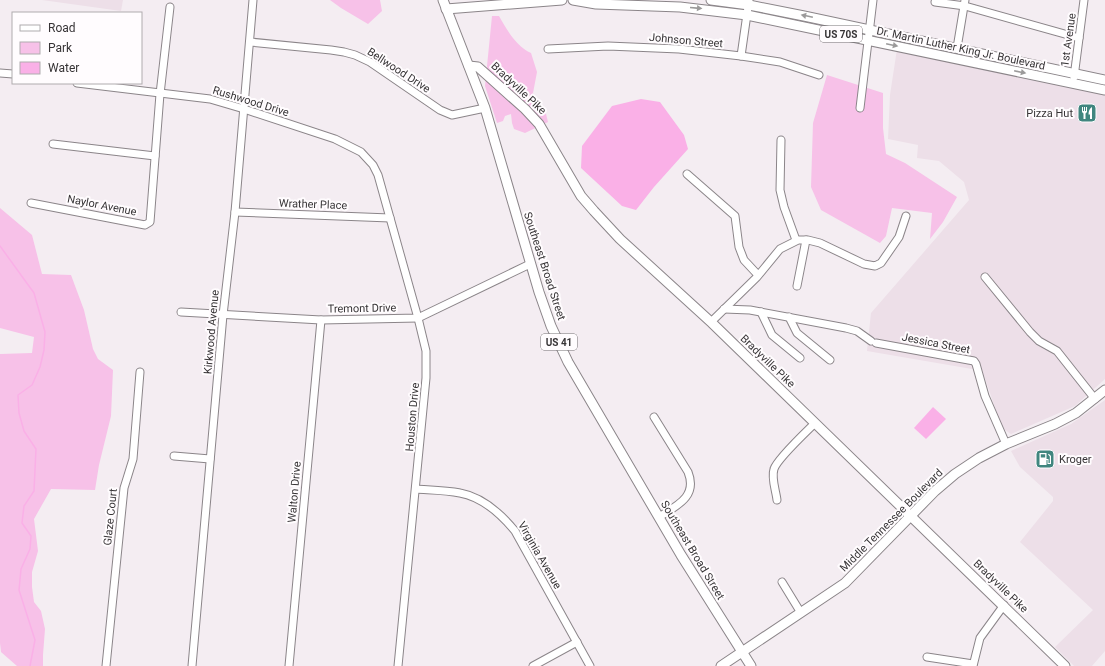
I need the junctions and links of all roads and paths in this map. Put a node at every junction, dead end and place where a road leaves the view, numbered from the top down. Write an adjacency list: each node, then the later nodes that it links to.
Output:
1 (253, 0): 16 (street, Kirkwood Avenue)
2 (562, 0): 10 (main road)
3 (573, 0): 12 (main road, Dr. Martin Luther King Jr. Boulevard / US 70S, one-way to 12)
4 (711, 0): 7 (main road, Dr. Martin Luther King Jr. Boulevard / US 70S)
5 (873, 0): 13 (street)
6 (1084, 0): 14 (street, 1st Avenue)
7 (749, 2): 12 (street); 13 (main road, Dr. Martin Luther King Jr. Boulevard / US 70S, one-way to 7)
8 (935, 2): 9 (street)
9 (965, 3): 14 (street); 17 (street)
10 (444, 4): 20 (main road, Southeast Broad Street / US 41)
11 (170, 7): 29 (street, Naylor Avenue)
12 (747, 15): 15 (main road, Dr. Martin Luther King Jr. Boulevard / US 70S); 19 (street)
13 (869, 29): 15 (street); 17 (main road, Dr. Martin Luther King Jr. Boulevard / US 70S)
14 (1079, 38): 22 (street, 1st Avenue)
15 (868, 40): 27 (main road, Dr. Martin Luther King Jr. Boulevard / US 70S, one-way to 27); 31 (street)
16 (250, 42): 30 (street, Bellwood Drive); 32 (street, Kirkwood Avenue)
17 (957, 48): 22 (main road, Dr. Martin Luther King Jr. Boulevard / US 70S)
18 (548, 49): 19 (street, Johnson Street)
19 (741, 56): 24 (street, Johnson Street)
20 (469, 66): 30 (main road, Southeast Broad Street / US 41); 55 (main road, Bradyville Pike)
21 (0, 73): 23 (street)
22 (1074, 73): 25 (main road, Dr. Martin Luther King Jr. Boulevard / US 70S); 27 (street, 1st Avenue)
23 (12, 74)
24 (819, 75)
25 (1105, 80)
26 (85, 84): 29 (street, Rushwood Drive)
27 (1073, 84): 28 (main road, Dr. Martin Luther King Jr. Boulevard / US 70S)
28 (1105, 90)
29 (160, 94): 32 (street, Rushwood Drive); 35 (street, Naylor Avenue)
30 (485, 108): 44 (main road, Southeast Broad Street / US 41)
31 (860, 108)
32 (244, 109): 37 (street, Rushwood Drive); 39 (street, Kirkwood Avenue)
33 (782, 140): 42 (street)
34 (53, 144): 35 (street)
35 (155, 156): 38 (street, Naylor Avenue)
36 (687, 174): 45 (street)
37 (378, 175): 41 (street, Houston Drive)
38 (31, 203)
39 (234, 212): 41 (street, Wrather Place); 51 (street, Kirkwood Avenue)
40 (906, 216): 43 (street)
41 (390, 218): 53 (street, Houston Drive)
42 (796, 240): 43 (street); 45 (street)
43 (806, 240): 47 (street)
44 (530, 264): 53 (street, Tremont Drive); 69 (main road, Southeast Broad Street / US 41)
45 (758, 275): 48 (street)
46 (986, 277): 60 (street)
47 (797, 286)
48 (724, 309): 50 (street, Jessica Street); 55 (street)
49 (181, 312): 51 (street, Tremont Drive)
50 (760, 312): 52 (street, Jessica Street); 56 (street)
51 (223, 315): 54 (street, Tremont Drive); 65 (street, Kirkwood Avenue)
52 (789, 317): 57 (street); 63 (street, Jessica Street)
53 (418, 318): 54 (street, Tremont Drive); 66 (street, Houston Drive)
54 (321, 320): 79 (street, Walton Drive)
55 (711, 322): 62 (main road, Bradyville Pike)
56 (800, 358)
57 (830, 360)
58 (140, 372): 77 (street, Glaze Court)
59 (1105, 390): 60 (main road, Middle Tennessee Boulevard)
60 (1095, 399): 63 (main road, Middle Tennessee Boulevard)
61 (654, 417): 69 (street)
62 (815, 423): 67 (street); 68 (main road, Bradyville Pike)
63 (1006, 444): 68 (main road, Middle Tennessee Boulevard)
64 (174, 456): 65 (street)
65 (210, 459): 78 (street, Kirkwood Avenue)
66 (416, 489): 73 (street, Virginia Avenue); 80 (street, Houston Drive)
67 (777, 500)
68 (911, 516): 71 (main road, Bradyville Pike); 72 (main road, Middle Tennessee Boulevard)
69 (659, 517): 74 (main road, Southeast Broad Street / US 41)
70 (782, 582): 72 (street)
71 (1004, 605): 76 (street); 85 (main road, Bradyville Pike)
72 (801, 613): 74 (main road, Middle Tennessee Boulevard)
73 (577, 642): 81 (street); 82 (street, Virginia Avenue)
74 (742, 652): 83 (main road, Middle Tennessee Boulevard); 84 (main road, Southeast Broad Street / US 41)
75 (927, 657): 76 (street)
76 (973, 665)
77 (106, 666)
78 (192, 666)
79 (288, 666)
80 (398, 666)
81 (533, 666)
82 (590, 666)
83 (721, 666)
84 (751, 666)
85 (1065, 666)

